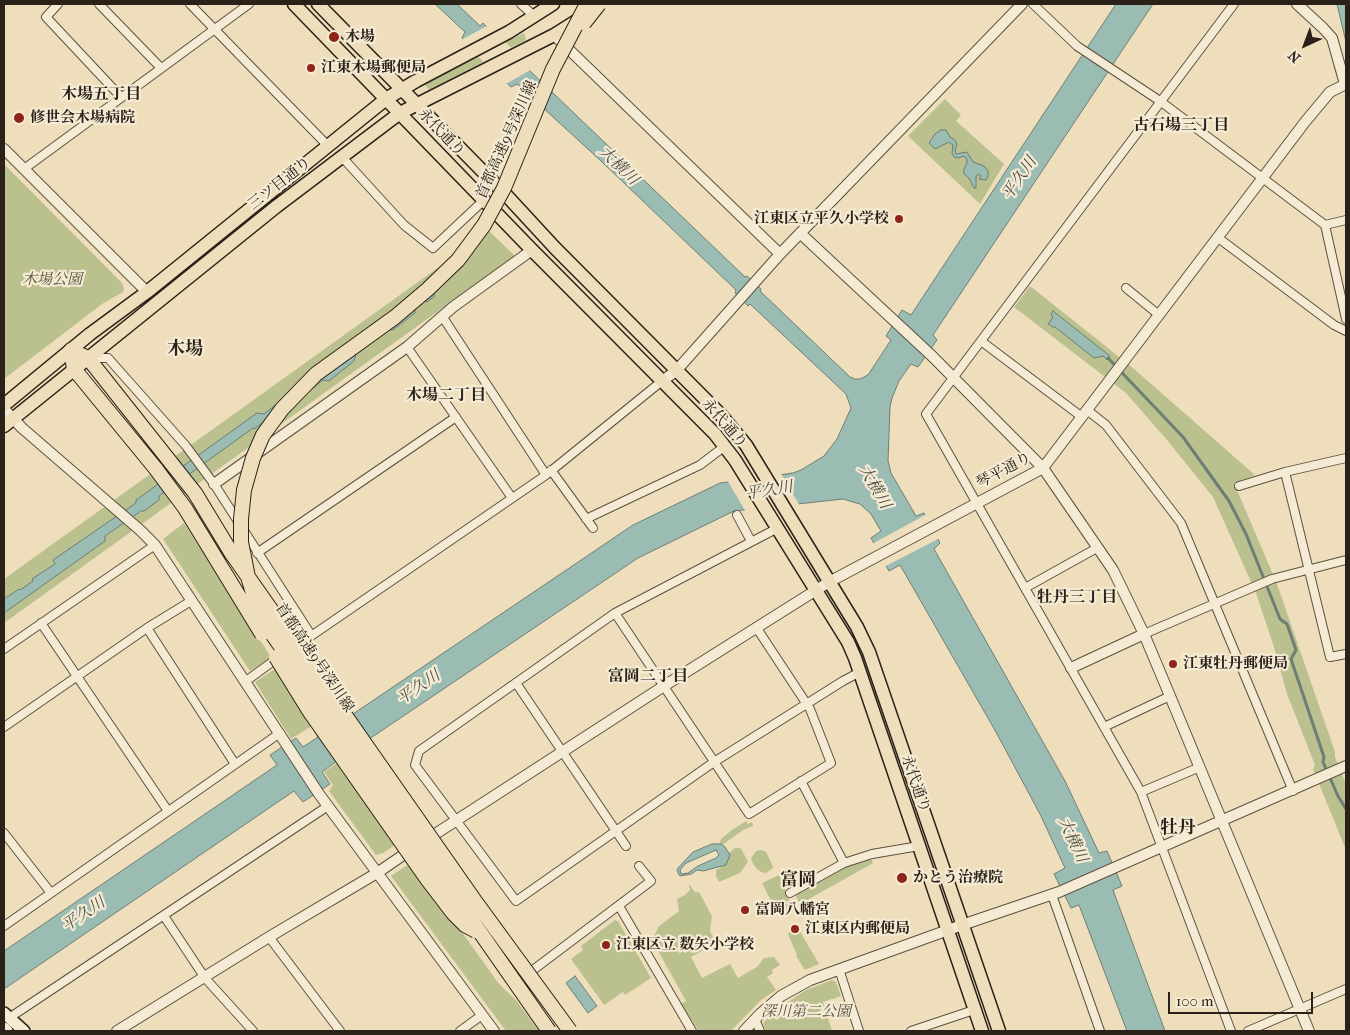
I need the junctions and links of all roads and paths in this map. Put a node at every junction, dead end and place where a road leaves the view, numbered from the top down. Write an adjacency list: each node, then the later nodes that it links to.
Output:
1 (58, 4): 21 (street)
2 (99, 4): 18 (street)
3 (190, 4): 16 (street)
4 (249, 4): 16 (street)
5 (294, 4): 22 (main road, 永代通り)
6 (318, 4): 20 (main road, 永代通り)
7 (521, 4): 15 (street)
8 (553, 4): 15 (main road, 三ツ目通り)
9 (587, 4): 128 (highway, 首都高速9号深川線, bridge)
10 (600, 4): 17 (main road, 三ツ目通り); 147 (highway, 首都高速9号深川線, bridge)
11 (1022, 4): 34 (street)
12 (1033, 4): 23 (street)
13 (1234, 4): 23 (street)
14 (1297, 4): 19 (street)
15 (534, 16): 20 (main road, 三ツ目通り)
16 (215, 28): 18 (street); 26 (street)
17 (554, 35): 24 (main road, 三ツ目通り); 37 (street)
18 (161, 68): 21 (street)
19 (1346, 85): 30 (street, 琴平通り)
20 (402, 89): 22 (main road, 三ツ目通り); 24 (main road, 永代通り)
21 (121, 97): 29 (street)
22 (386, 99): 25 (main road, 永代通り); 26 (main road, 三ツ目通り)
23 (1160, 101): 30 (street); 44 (street)
24 (417, 105): 25 (main road, 三ツ目通り); 49 (main road, 永代通り)
25 (400, 113): 28 (main road, 三ツ目通り); 31 (main road, 永代通り)
26 (328, 146): 39 (main road, 三ツ目通り)
27 (4, 149): 29 (street)
28 (341, 156): 31 (street); 47 (main road, 三ツ目通り)
29 (24, 170): 39 (street)
30 (1262, 179): 33 (street); 35 (street, 琴平通り)
31 (484, 200): 36 (main road, 永代通り)
32 (1346, 220): 33 (street)
33 (1325, 225): 42 (street)
34 (800, 233): 37 (street); 50 (street)
35 (1218, 237): 40 (street, 琴平通り); 43 (street)
36 (532, 250): 41 (street); 51 (main road, 永代通り)
37 (780, 254): 49 (street)
38 (1126, 288): 40 (street)
39 (147, 292): 46 (main road, 三ツ目通り)
40 (1159, 315): 54 (street, 琴平通り)
41 (442, 316): 45 (street); 61 (street)
42 (1346, 319)
43 (1346, 331)
44 (981, 341): 50 (street); 54 (street)
45 (407, 348): 55 (street); 62 (street)
46 (71, 350): 47 (highway); 48 (highway); 52 (main road, 三ツ目通り)
47 (88, 358): 48 (main road, 三ツ目通り); 62 (street); 148 (highway, bridge)
48 (74, 369): 56 (main road, 三ツ目通り); 128 (highway, bridge)
49 (676, 371): 51 (street); 76 (main road, 永代通り)
50 (953, 379): 59 (street); 65 (street)
51 (662, 381): 57 (main road, 永代通り); 61 (street)
52 (4, 404)
53 (4, 410): 56 (street)
54 (1084, 414): 59 (street, 琴平通り); 80 (street)
55 (456, 417): 64 (street); 73 (street)
56 (8, 423): 71 (street)
57 (725, 446): 67 (street); 69 (main road, 永代通り)
58 (1346, 458): 60 (street)
59 (1043, 468): 65 (street, 琴平通り); 72 (street)
60 (1285, 472): 63 (street); 75 (street)
61 (548, 473): 64 (street); 67 (street)
62 (214, 484): 73 (street)
63 (1239, 486)
64 (512, 498): 86 (street)
65 (977, 503): 76 (street, 琴平通り); 77 (street)
66 (737, 515): 70 (street)
67 (586, 519): 68 (street)
68 (593, 528)
69 (776, 528): 70 (street); 78 (main road, 永代通り)
70 (751, 541): 81 (street)
71 (155, 545): 79 (street); 82 (street)
72 (1097, 548): 77 (street); 85 (street)
73 (257, 553): 86 (street)
74 (1346, 560): 75 (street)
75 (1309, 569): 80 (street); 88 (street)
76 (829, 582): 78 (street, 琴平通り); 125 (main road, 永代通り)
77 (1026, 588): 89 (street)
78 (816, 590): 83 (street, 琴平通り); 90 (main road, 永代通り)
79 (191, 601): 84 (street); 92 (street)
80 (1214, 603): 85 (street); 106 (street)
81 (615, 613): 93 (street); 94 (street)
82 (41, 623): 87 (street); 91 (street)
83 (756, 627): 94 (street, 琴平通り); 96 (street)
84 (147, 628): 91 (street); 102 (street)
85 (1144, 634): 89 (street); 95 (street)
86 (311, 635): 92 (street)
87 (4, 649)
88 (1346, 654)
89 (1072, 668): 98 (street)
90 (860, 672): 96 (street); 115 (main road, 永代通り)
91 (77, 676): 97 (street); 109 (street)
92 (246, 681): 99 (street)
93 (516, 683): 100 (street); 110 (street)
94 (664, 686): 100 (street, 琴平通り); 101 (street)
95 (1170, 696): 98 (street); 103 (street)
96 (806, 703): 101 (street); 105 (street)
97 (4, 727)
98 (1104, 727): 107 (street)
99 (280, 733): 102 (street); 108 (street)
100 (563, 751): 110 (street, 琴平通り); 112 (street)
101 (714, 762): 105 (street); 112 (street)
102 (235, 764): 109 (street)
103 (1200, 767): 107 (street); 111 (street)
104 (1345, 767): 106 (street)
105 (801, 781): 117 (street)
106 (1293, 791): 111 (street)
107 (1141, 792): 116 (street)
108 (328, 806): 119 (street); 124 (street)
109 (168, 811): 121 (street)
110 (456, 820): 112 (street); 119 (street, 琴平通り)
111 (1222, 822): 116 (street); 134 (street)
112 (615, 831): 114 (street)
113 (4, 833): 121 (street)
114 (626, 846)
115 (919, 846): 117 (street); 127 (main road, 永代通り)
116 (1161, 847): 122 (street); 157 (street)
117 (844, 863): 120 (street)
118 (639, 866): 123 (street)
119 (378, 873): 129 (street, 琴平通り); 136 (street)
120 (790, 892)
121 (51, 893): 126 (street)
122 (1056, 894): 125 (street); 156 (street)
123 (619, 906): 131 (street); 149 (street)
124 (164, 916): 132 (street); 137 (street)
125 (962, 925): 127 (street); 155 (main road, 永代通り)
126 (4, 926)
127 (947, 931): 130 (street); 135 (main road, 永代通り)
128 (482, 933): 146 (highway, 首都高速9号深川線, bridge)
129 (269, 937): 132 (street, 琴平通り); 143 (street)
130 (840, 969): 138 (street); 152 (street)
131 (533, 970)
132 (204, 978): 141 (street, 琴平通り); 142 (street)
133 (1346, 989): 134 (street)
134 (1300, 1009): 158 (street); 159 (street)
135 (974, 1010): 153 (street); 154 (main road, 永代通り)
136 (482, 1015): 144 (street); 145 (street)
137 (6, 1020): 139 (main road); 140 (main road)
138 (755, 1020): 150 (street); 151 (street)
139 (7, 1031)
140 (24, 1031)
141 (117, 1031)
142 (253, 1031)
143 (340, 1031)
144 (460, 1031)
145 (494, 1031)
146 (549, 1031)
147 (563, 1031)
148 (570, 1031)
149 (692, 1031)
150 (744, 1031)
151 (760, 1031)
152 (859, 1031)
153 (911, 1031)
154 (982, 1031)
155 (999, 1031)
156 (1100, 1031)
157 (1231, 1031)
158 (1248, 1031)
159 (1309, 1031)

